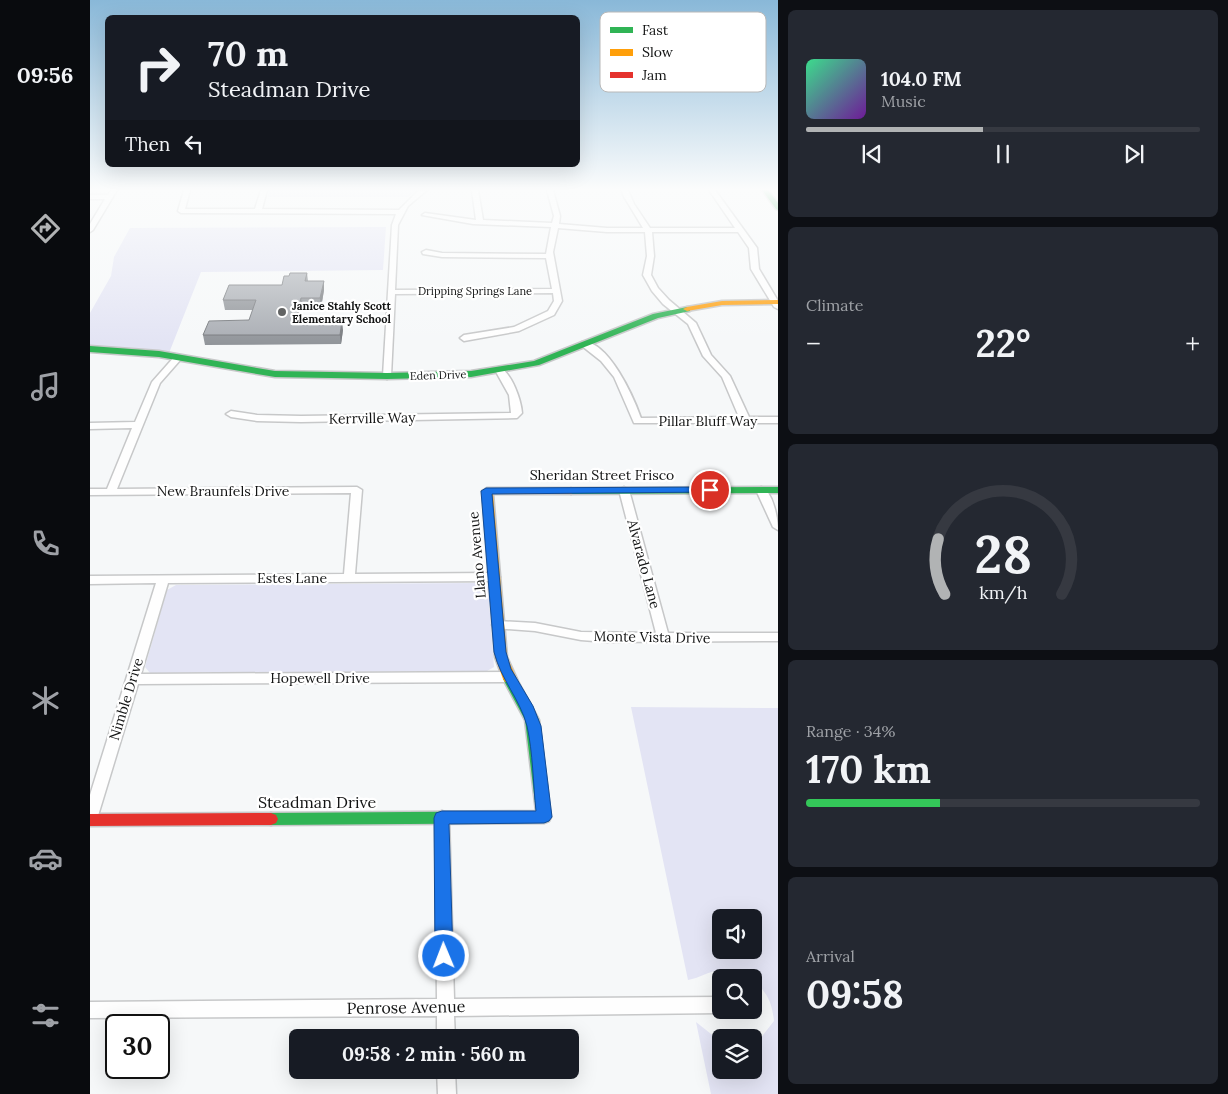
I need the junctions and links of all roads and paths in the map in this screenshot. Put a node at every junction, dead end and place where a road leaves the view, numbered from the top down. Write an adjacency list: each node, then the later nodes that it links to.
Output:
1 (394, 241): 8 (street)
2 (552, 241): 6 (street)
3 (649, 241): 10 (street)
4 (748, 241): 9 (street)
5 (426, 252): 6 (street)
6 (550, 256): 7 (street)
7 (558, 291): 8 (street, Dripping Springs Lane); 11 (street)
8 (392, 292): 16 (street)
9 (777, 304): 10 (street, Eden Drive)
10 (679, 311): 12 (street, Eden Drive); 18 (street)
11 (464, 338)
12 (585, 344): 15 (street, Eden Drive); 18 (street, Pillar Bluff Way)
13 (90, 349): 14 (street, Eden Drive)
14 (178, 358): 16 (street, Eden Drive); 20 (street)
15 (499, 370): 16 (street, Eden Drive); 17 (street, Kerrville Way)
16 (387, 376)
17 (231, 414)
18 (745, 420): 19 (street, Pillar Bluff Way)
19 (778, 420)
20 (138, 425): 21 (street); 27 (street)
21 (90, 426)
22 (624, 490): 23 (street, Sheridan Street Frisco); 25 (street, Sheridan Street Frisco); 35 (street, Alvarado Lane)
23 (761, 490): 24 (street, Sheridan Street Frisco); 28 (street)
24 (778, 490)
25 (486, 491): 29 (street, Llano Avenue)
26 (90, 492): 27 (street, New Braunfels Drive)
27 (111, 492): 30 (street, New Braunfels Drive)
28 (778, 527)
29 (494, 577): 30 (street, Estes Lane); 33 (street, Llano Avenue)
30 (349, 578): 31 (street, Estes Lane)
31 (163, 579): 32 (street, Estes Lane); 37 (street, Nimble Drive)
32 (90, 580)
33 (498, 626): 35 (street, Monte Vista Drive); 36 (street, Llano Avenue)
34 (778, 637): 35 (street, Monte Vista Drive)
35 (663, 638)
36 (508, 677): 37 (street, Hopewell Drive); 38 (street, Llano Avenue)
37 (132, 679): 40 (street, Nimble Drive)
38 (544, 817): 39 (street, Steadman Drive)
39 (442, 818): 40 (street, Steadman Drive); 42 (street)
40 (90, 819)
41 (712, 1005): 42 (street, Penrose Avenue)
42 (445, 1007): 43 (street, Penrose Avenue); 44 (street)
43 (90, 1010)
44 (446, 1029)
45 (446, 1079): 46 (street)
46 (447, 1094)

